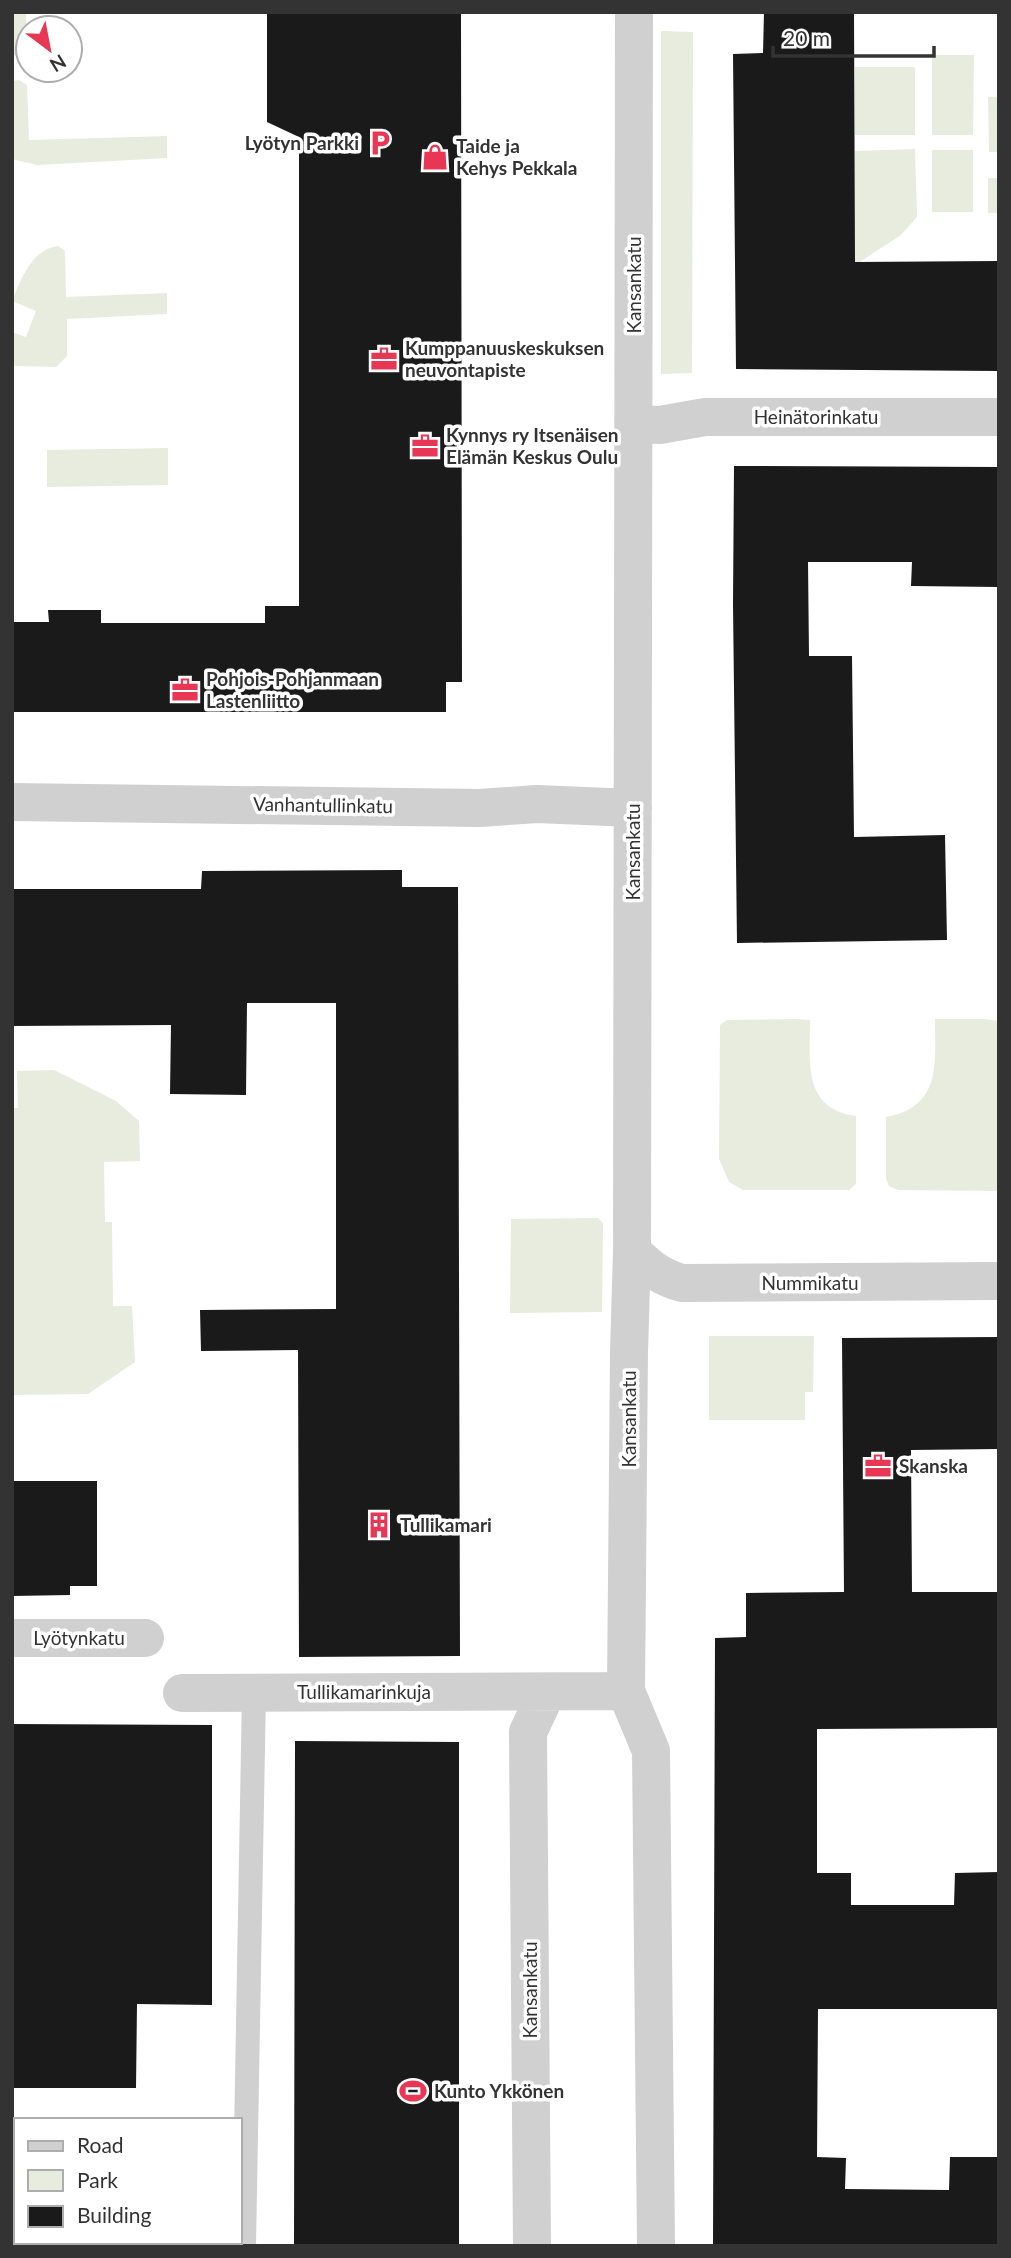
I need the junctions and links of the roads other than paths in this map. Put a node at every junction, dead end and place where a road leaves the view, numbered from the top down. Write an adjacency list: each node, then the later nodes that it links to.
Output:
1 (635, 12): 3 (street, Kansankatu)
2 (999, 417): 3 (street, Heinätorinkatu)
3 (634, 424): 5 (street, Kansankatu)
4 (12, 802): 5 (street, Vanhantullinkatu)
5 (633, 807): 6 (street, Kansankatu)
6 (632, 1251): 7 (street, Nummikatu); 10 (street, Kansankatu)
7 (999, 1282)
8 (12, 1638): 9 (street, Lyötynkatu)
9 (145, 1638)
10 (626, 1691): 12 (street); 16 (street, Kansankatu)
11 (254, 1692): 12 (street, Tullikamarinkuja); 13 (street, Tullikamarinkuja); 14 (lane)
12 (547, 1692): 15 (street, Kansankatu)
13 (182, 1693)
14 (244, 2246)
15 (532, 2246)
16 (656, 2246)

